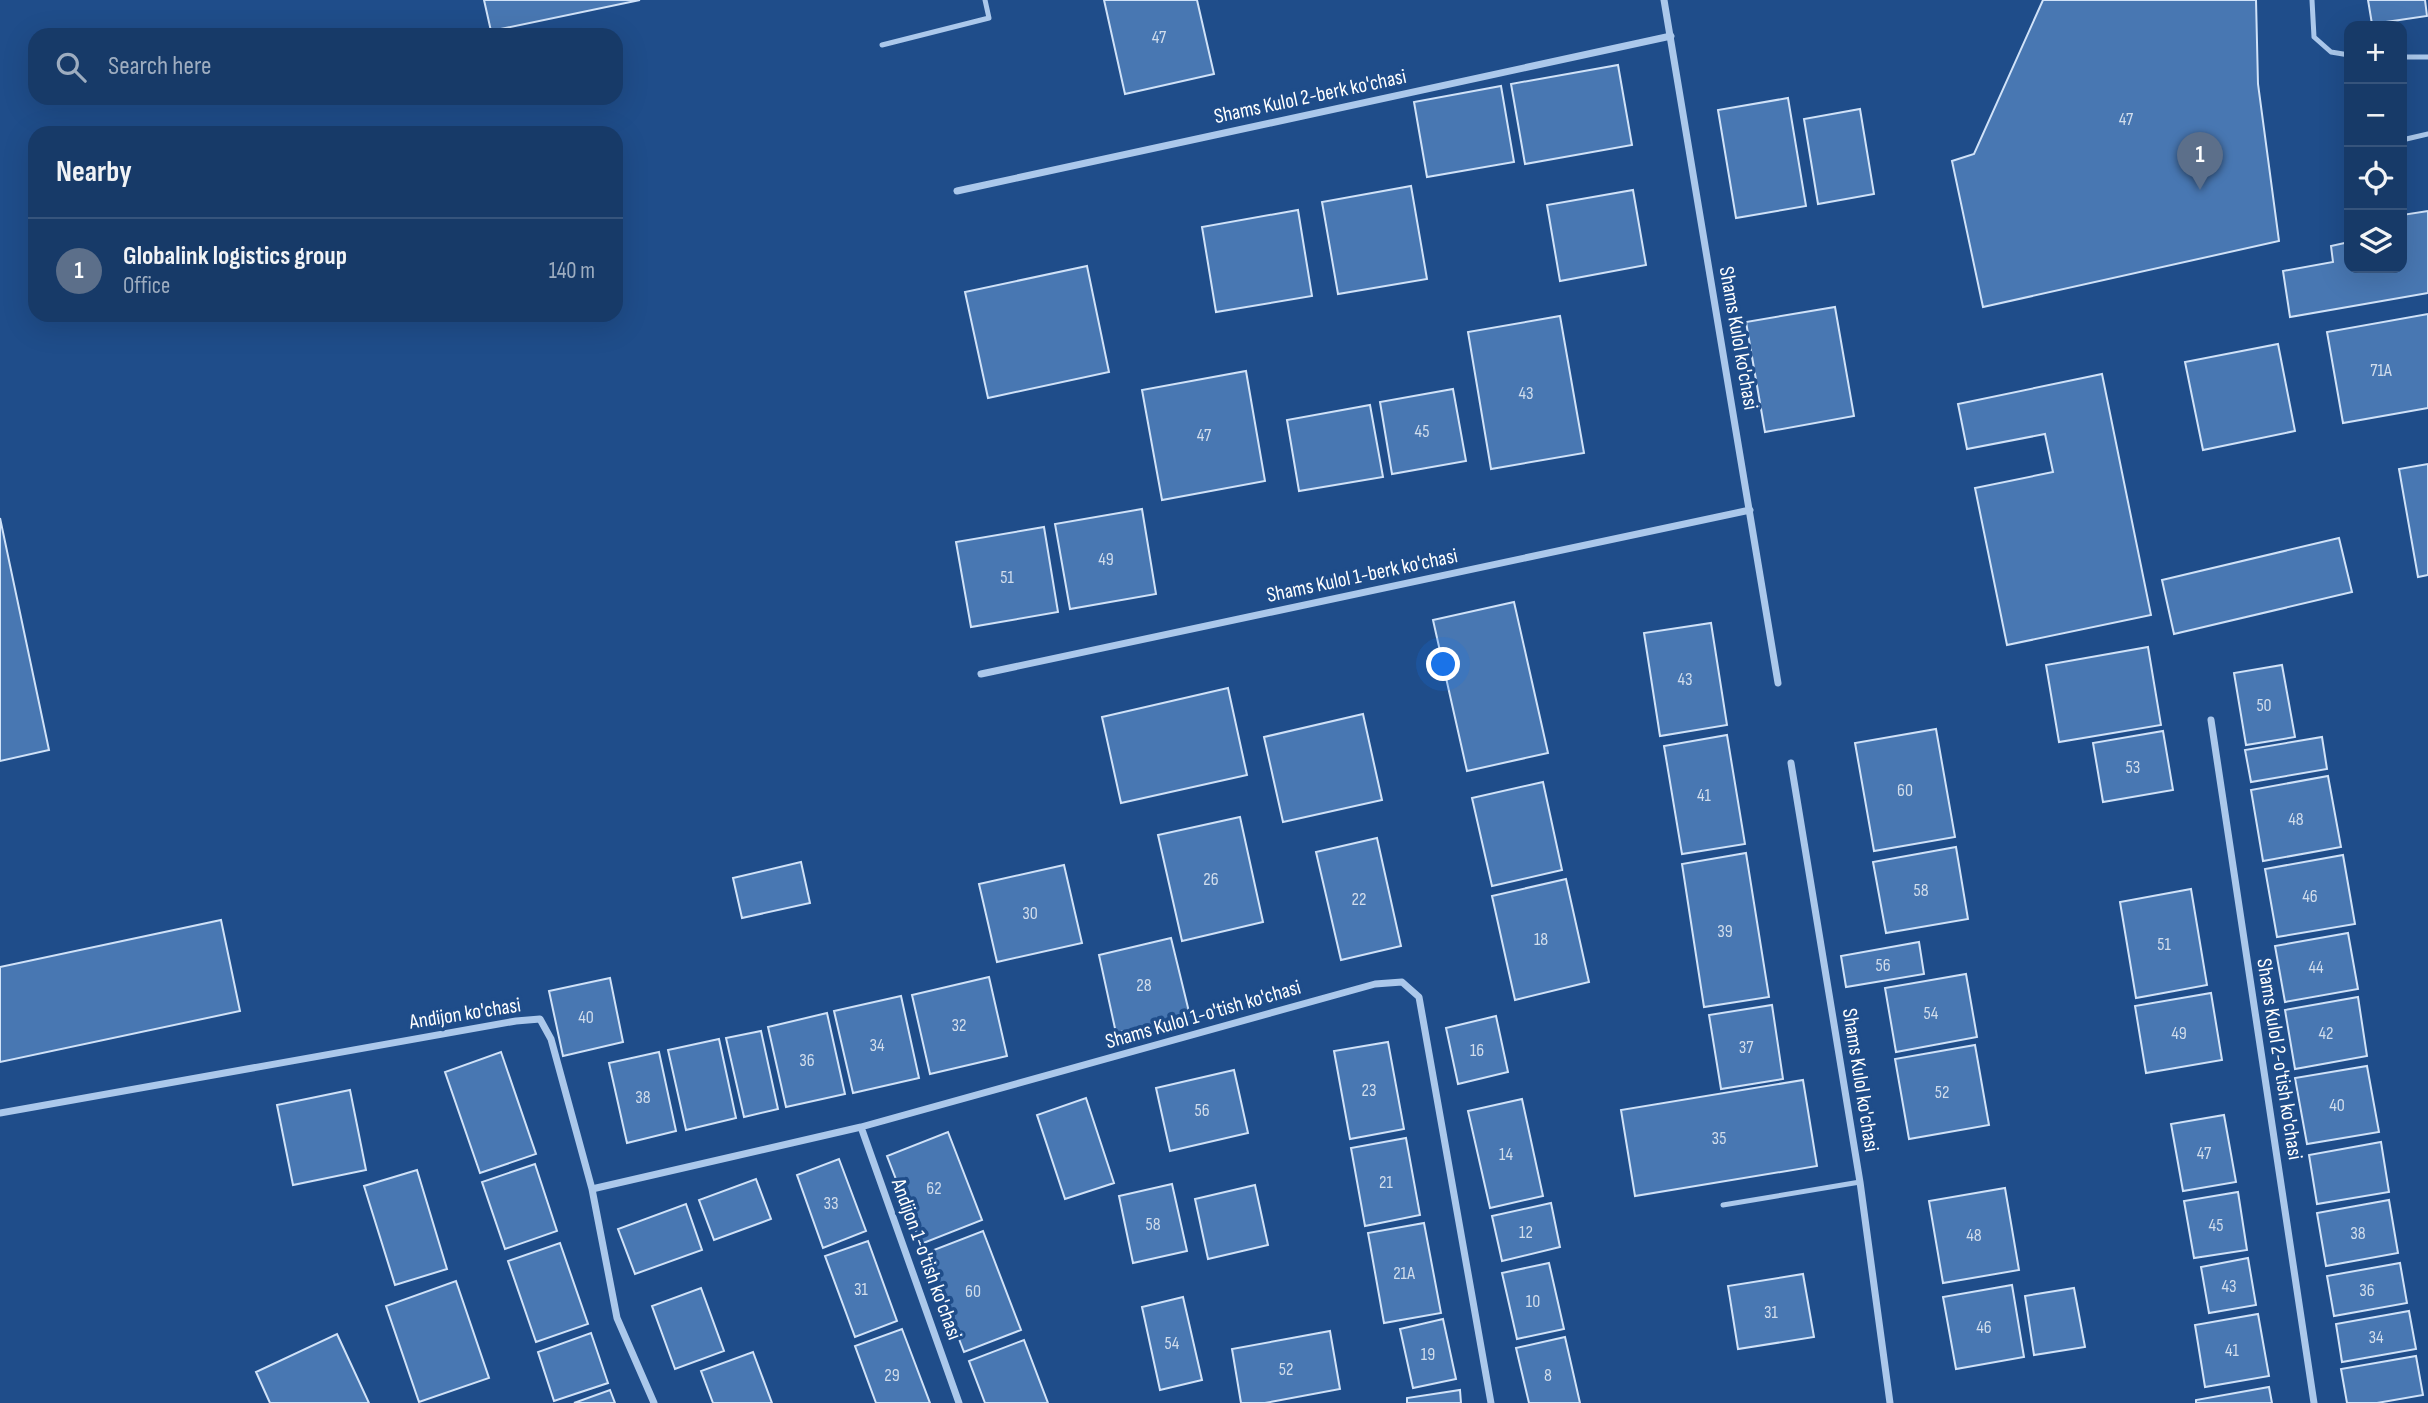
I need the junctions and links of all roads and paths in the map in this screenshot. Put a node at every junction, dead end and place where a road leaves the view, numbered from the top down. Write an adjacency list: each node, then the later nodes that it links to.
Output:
1 (985, 0): 5 (lane)
2 (1664, 0): 4 (street, Shams Kulol ko'chasi)
3 (2312, 0): 6 (lane)
4 (1671, 36): 11 (street, Shams Kulol 2-berk ko'chasi); 12 (street, Shams Kulol ko'chasi)
5 (882, 45)
6 (2344, 54)
7 (2407, 57): 8 (lane)
8 (2428, 57)
9 (2428, 134): 10 (lane)
10 (2407, 139)
11 (957, 191)
12 (1750, 510): 13 (street, Shams Kulol 1-berk ko'chasi); 14 (street, Shams Kulol ko'chasi)
13 (981, 674)
14 (1778, 682)
15 (2211, 720): 26 (street, Shams Kulol 2-o'tish ko'chasi)
16 (1791, 763): 19 (street, Shams Kulol ko'chasi)
17 (0, 1113): 20 (street, Andijon ko'chasi)
18 (861, 1127): 20 (street, Shams Kulol 1-o'tish ko'chasi); 23 (street, Andijon 1-o'tish ko'chasi); 24 (street, Shams Kulol 1-o'tish ko'chasi)
19 (1860, 1182): 21 (lane); 25 (street, Shams Kulol ko'chasi)
20 (592, 1189): 22 (street, Andijon ko'chasi)
21 (1723, 1205)
22 (654, 1403)
23 (960, 1403)
24 (1491, 1403)
25 (1890, 1403)
26 (2314, 1403)

